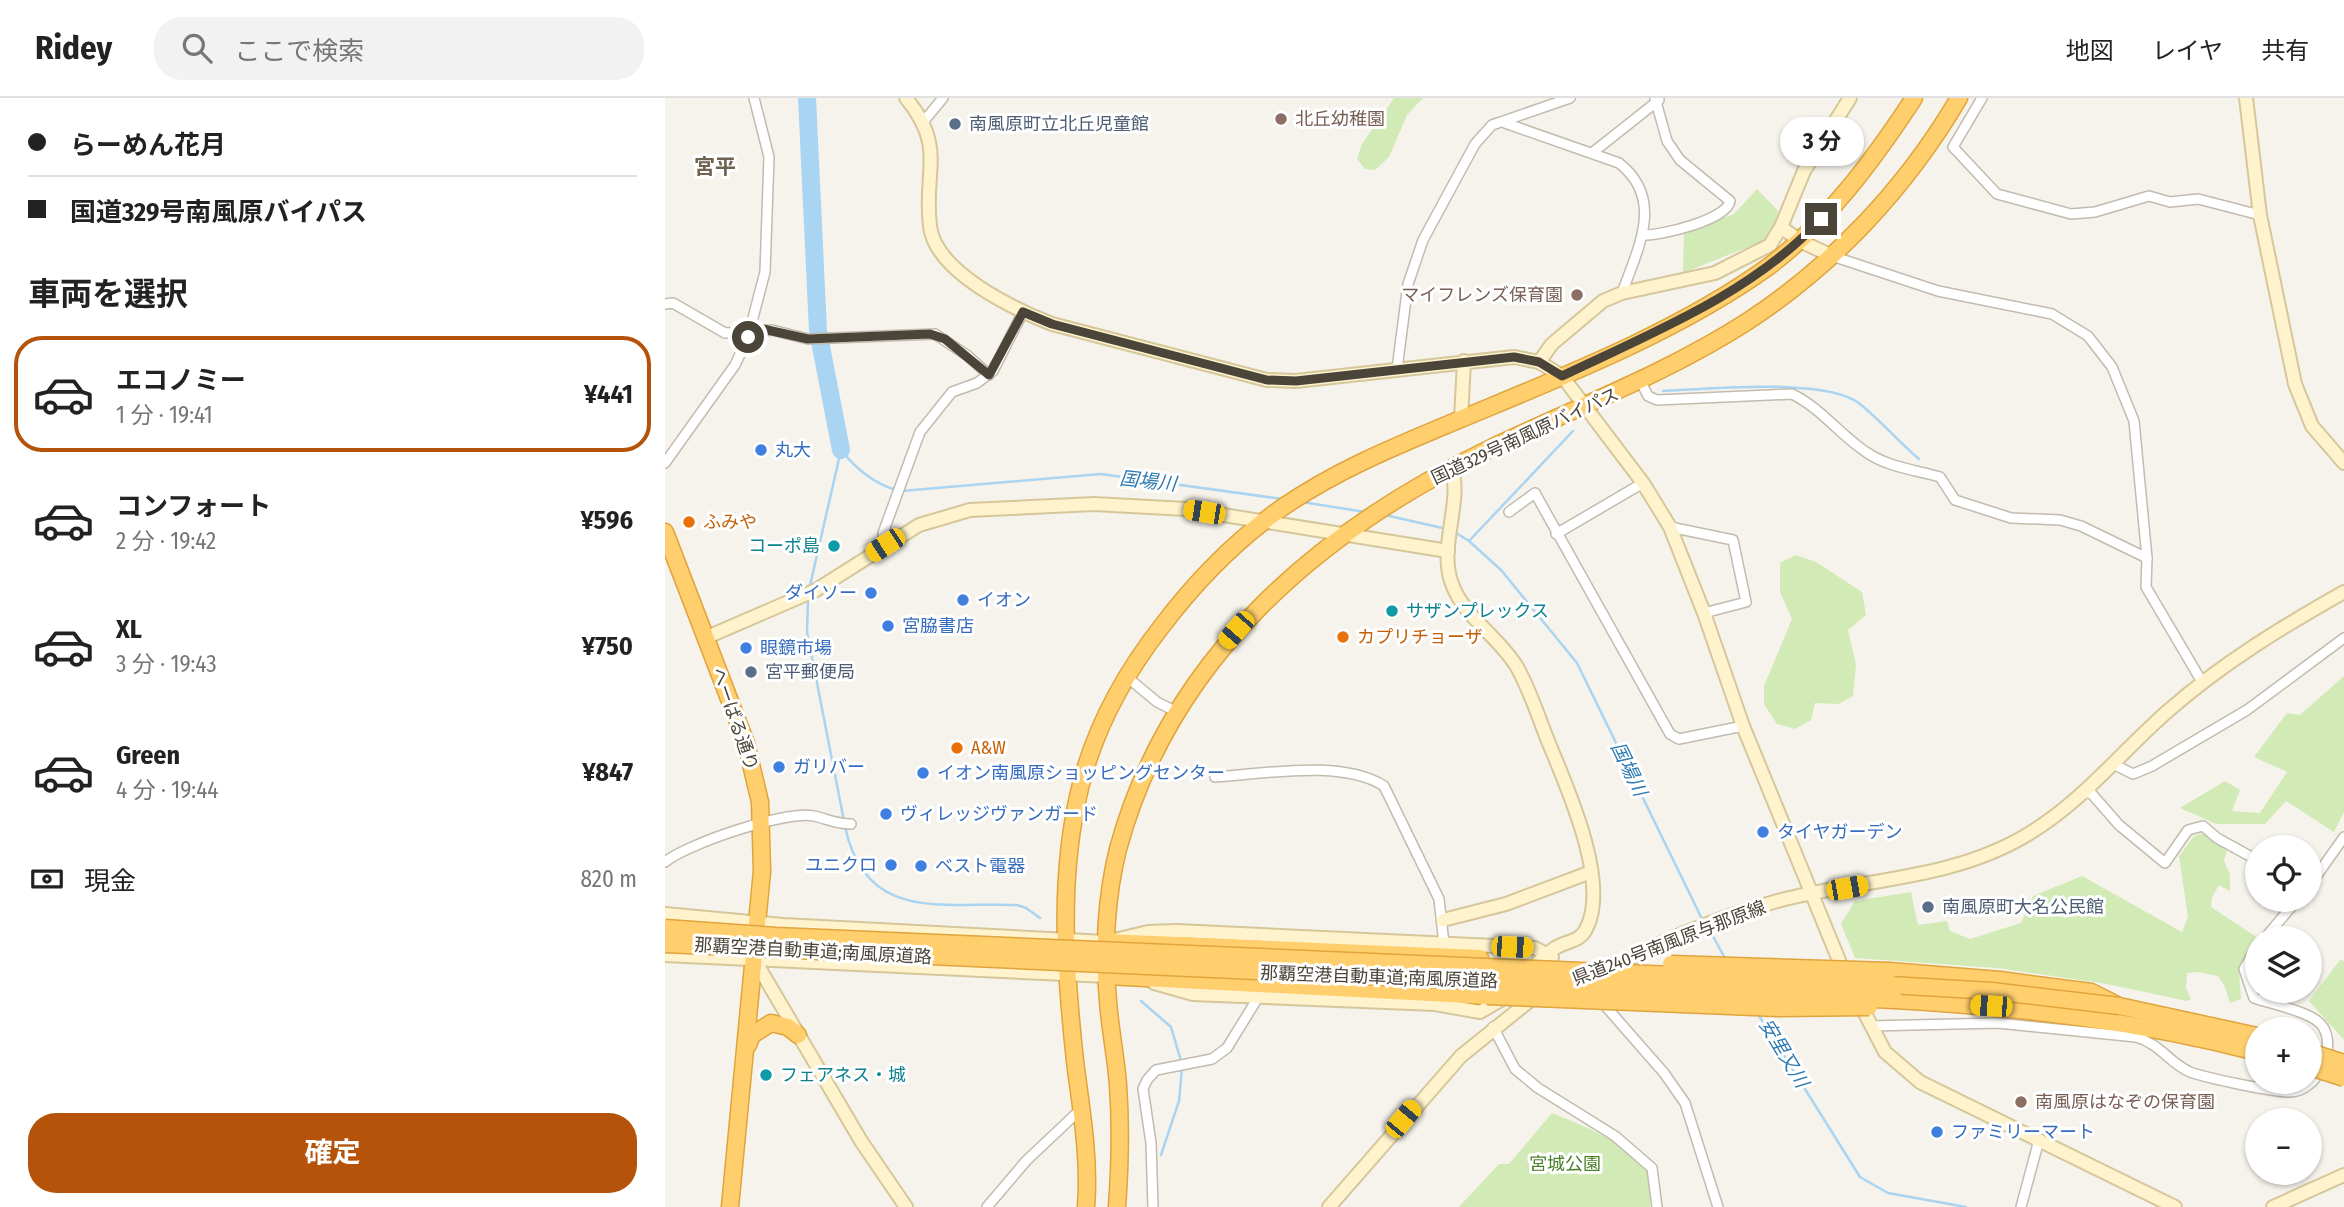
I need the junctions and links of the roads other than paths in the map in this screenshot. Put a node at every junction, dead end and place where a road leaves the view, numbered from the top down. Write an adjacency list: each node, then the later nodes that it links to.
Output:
1 (754, 98): 22 (street)
2 (906, 98): 11 (street)
3 (943, 98): 11 (street)
4 (1570, 98): 12 (street)
5 (1914, 98): 17 (highway)
6 (1959, 98): 18 (highway, 国道329号南風原バイパス)
7 (1982, 98): 14 (street)
8 (2246, 98): 14 (street)
9 (1658, 99): 13 (street); 16 (street)
10 (1848, 99): 15 (street)
11 (924, 121): 21 (street)
12 (1505, 123): 13 (street); 25 (street)
13 (1592, 153): 16 (street)
14 (2260, 215): 32 (street)
15 (1781, 227): 17 (street); 19 (street)
16 (1642, 235): 19 (street)
17 (1800, 240): 18 (street); 27 (highway)
18 (1832, 256): 28 (highway, 国道329号南風原バイパス); 43 (street)
19 (1622, 293): 24 (street)
20 (665, 304): 22 (street)
21 (1023, 312): 25 (street); 26 (street)
22 (748, 334): 26 (street); 31 (street)
23 (1464, 361): 24 (street); 25 (street); 30 (street)
24 (1539, 362): 27 (street)
25 (1397, 369)
26 (989, 375): 41 (street)
27 (1562, 376): 29 (street); 30 (highway)
28 (1641, 382): 29 (highway, 国道329号南風原バイパス); 43 (street)
29 (1585, 405): 33 (highway, 国道329号南風原バイパス); 34 (street)
30 (1461, 419): 36 (highway)
31 (665, 463)
32 (2344, 463)
33 (1452, 468): 39 (highway, 国道329号南風原バイパス); 42 (street)
34 (1643, 483): 37 (street); 40 (street)
35 (1509, 512): 40 (street)
36 (1265, 521): 39 (street); 41 (street); 48 (highway)
37 (1670, 527): 45 (street); 45 (street)
38 (665, 532): 46 (highway, へーばる通り)
39 (1345, 534): 42 (street); 50 (highway, 国道329号南風原バイパス)
40 (1556, 534): 51 (street)
41 (885, 545): 46 (street)
42 (1449, 546): 61 (street)
43 (2147, 558): 49 (street)
44 (2344, 592): 49 (street, 県道240号南風原与那原線)
45 (1705, 612): 51 (street)
46 (705, 638): 55 (highway, へーばる通り)
47 (2344, 638): 52 (street)
48 (1127, 677): 50 (street); 69 (highway)
49 (2202, 682): 52 (street, 県道240号南風原与那原線)
50 (1177, 712): 70 (highway, 国道329号南風原バイパス)
51 (1742, 726): 62 (street)
52 (2113, 765): 54 (street, 県道240号南風原与那原線)
53 (1215, 777): 65 (street)
54 (2081, 793): 58 (street); 62 (street, 県道240号南風原与那原線)
55 (761, 821): 56 (street); 59 (street); 66 (highway, へーばる通り)
56 (849, 824)
57 (2344, 837): 60 (street)
58 (2245, 853)
59 (665, 862)
60 (2322, 868)
61 (1591, 872): 65 (street); 73 (street)
62 (1812, 893): 78 (street, 県道240号南風原与那原線); 83 (street)
63 (2287, 912): 67 (street)
64 (665, 914): 66 (street)
65 (1443, 920): 72 (street)
66 (757, 923): 69 (street); 75 (highway, へーばる通り)
67 (2275, 926)
68 (665, 928): 82 (highway, 那覇空港自動車道;南風原道路, bridge)
69 (1064, 940): 70 (street); 76 (highway)
70 (1106, 942): 72 (street); 77 (highway, 国道329号南風原バイパス); 82 (highway, bridge)
71 (665, 944): 80 (highway, 那覇空港自動車道;南風原道路, bridge)
72 (1444, 944): 73 (street)
73 (1548, 954): 78 (street); 79 (street)
74 (665, 955): 75 (street)
75 (754, 959): 76 (street); 86 (street); 88 (highway, へーばる通り)
76 (1067, 975): 77 (street); 93 (highway)
77 (1114, 976): 79 (street); 80 (highway, bridge); 100 (highway, 国道329号南風原バイパス)
78 (1576, 979): 84 (street, 県道240号南風原与那原線); 104 (street)
79 (1259, 996): 101 (street)
80 (1895, 1000): 87 (highway, 那覇空港自動車道;南風原道路)
81 (2270, 1003): 83 (street)
82 (2119, 1006): 85 (highway, 那覇空港自動車道;南風原道路)
83 (1870, 1026): 94 (street)
84 (1493, 1027): 102 (street, 県道240号南風原与那原線); 103 (street)
85 (2245, 1033)
86 (798, 1035): 88 (highway); 97 (street)
87 (2245, 1049)
88 (746, 1052): 96 (highway, へーばる通り)
89 (2322, 1056): 90 (highway, bridge)
90 (2344, 1063)
91 (2322, 1071): 92 (highway, bridge)
92 (2344, 1078)
93 (1081, 1109): 98 (street); 99 (highway)
94 (2039, 1140): 105 (street); 106 (street)
95 (2344, 1175): 107 (street)
96 (730, 1207)
97 (906, 1207)
98 (987, 1207)
99 (1086, 1207)
100 (1117, 1207)
101 (1153, 1207)
102 (1329, 1207)
103 (1657, 1207)
104 (1718, 1207)
105 (2021, 1207)
106 (2175, 1207)
107 (2273, 1207)

